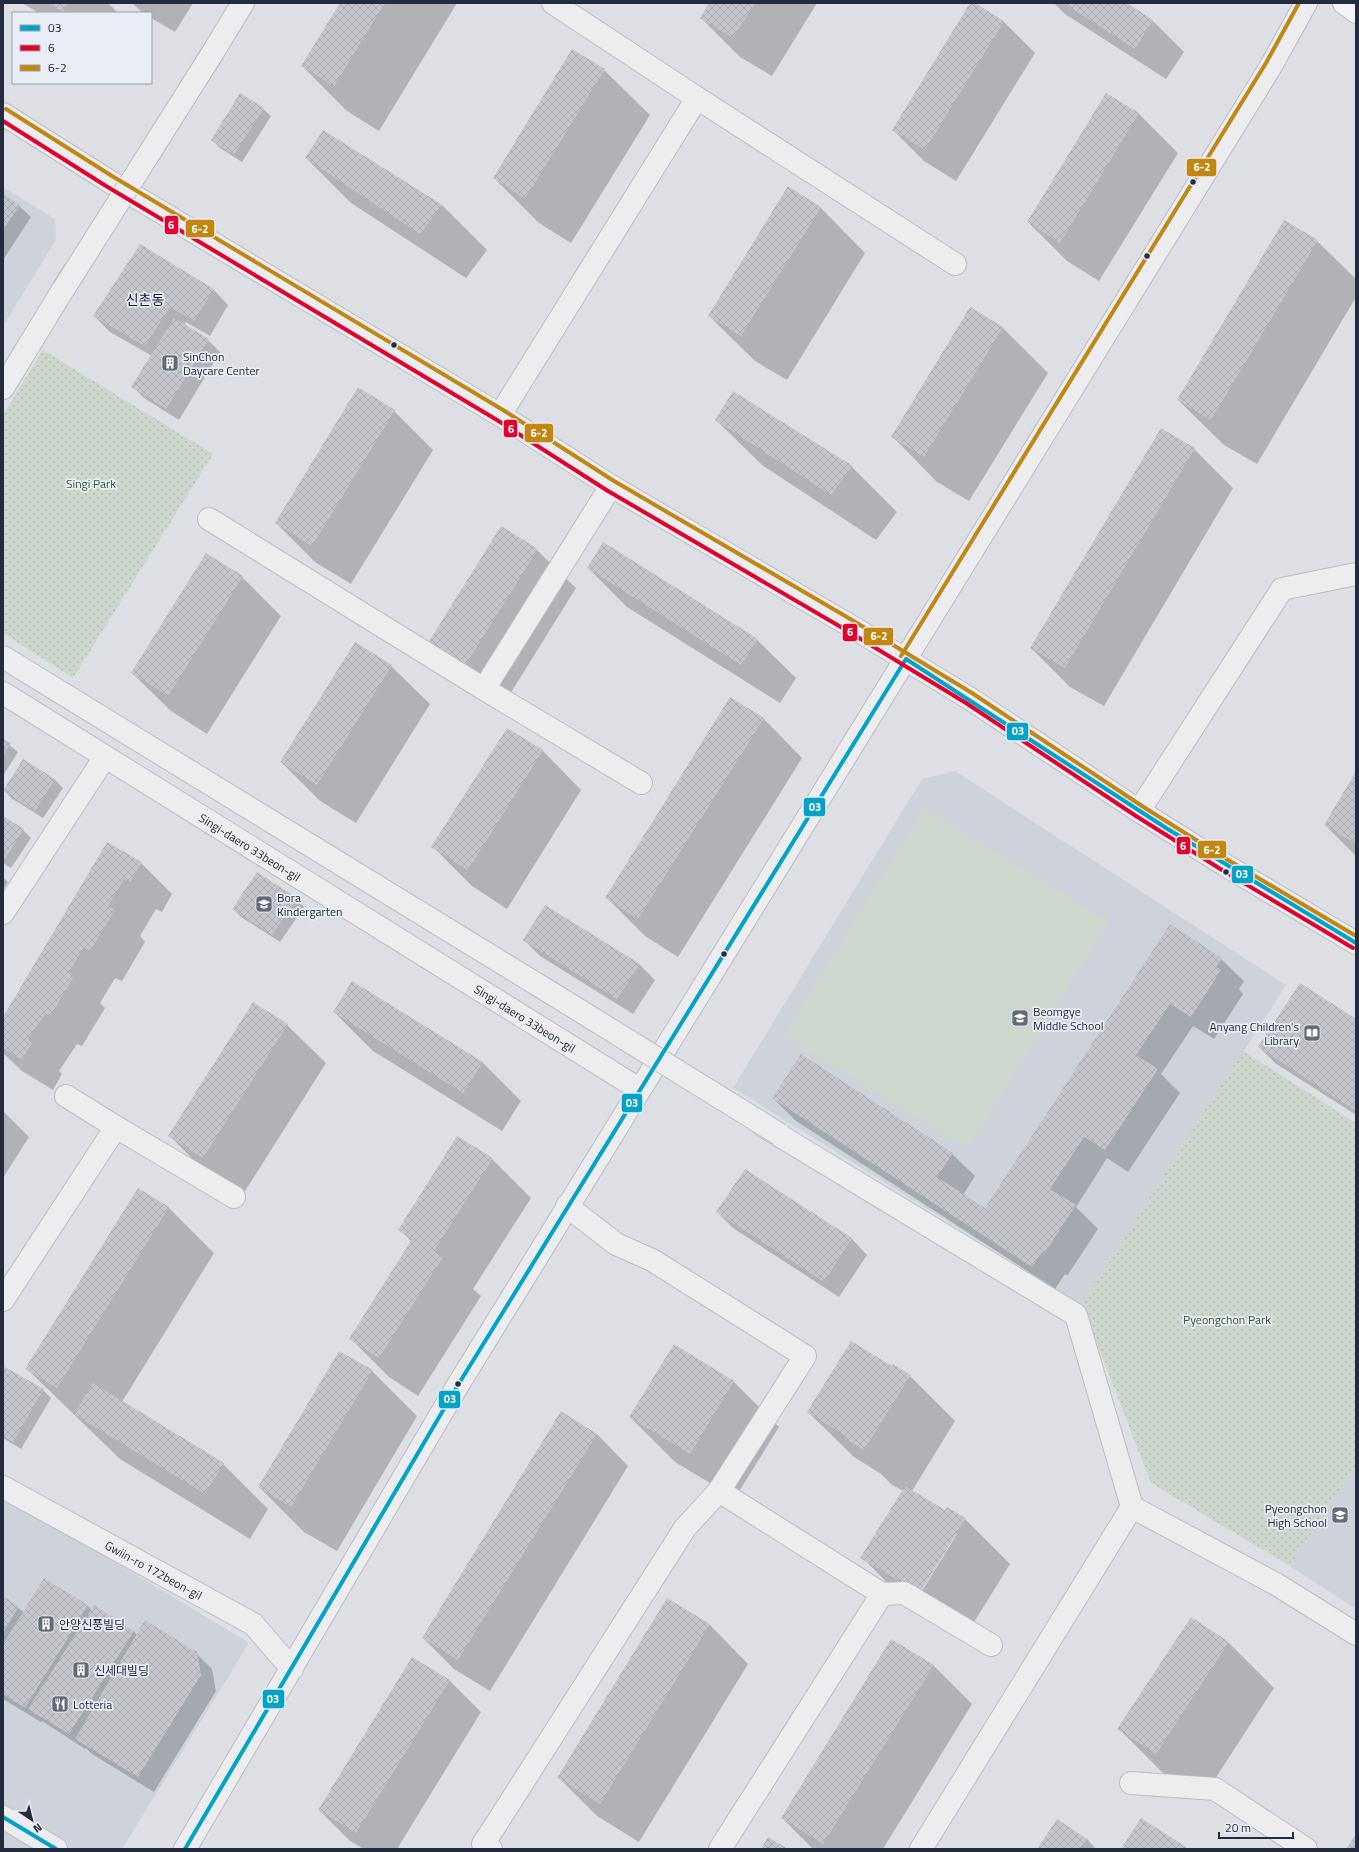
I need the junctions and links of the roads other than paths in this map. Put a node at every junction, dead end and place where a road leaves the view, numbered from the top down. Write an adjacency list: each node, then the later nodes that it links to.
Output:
1 (243, 3): 6 (street)
2 (553, 3): 7 (street)
3 (1306, 3): 19 (street)
4 (1344, 3): 5 (main road)
5 (1356, 12)
6 (215, 49): 9 (street); 12 (street, bridge)
7 (697, 98): 11 (street); 14 (street)
8 (3, 114): 14 (street)
9 (152, 151)
10 (104, 219): 12 (street)
11 (955, 264)
12 (64, 290): 13 (street)
13 (3, 388)
14 (500, 415): 15 (street)
15 (611, 486): 19 (street); 20 (street)
16 (209, 519): 20 (street)
17 (1356, 574): 24 (street)
18 (3, 657): 27 (street)
19 (906, 659): 24 (street); 29 (street)
20 (484, 689): 23 (street)
21 (3, 693): 22 (street, Singi-daero 33beon-gil)
22 (105, 757): 25 (street); 29 (street, Singi-daero 33beon-gil)
23 (641, 783)
24 (1139, 811): 26 (street)
25 (3, 913)
26 (1356, 943)
27 (535, 984): 28 (street); 33 (street, bridge)
28 (614, 1032)
29 (639, 1089): 35 (street)
30 (66, 1096): 32 (street)
31 (707, 1097): 33 (street)
32 (116, 1127): 34 (street); 36 (street)
33 (779, 1134): 39 (street)
34 (234, 1197)
35 (567, 1206): 38 (street); 43 (street)
36 (3, 1300)
37 (3, 1486): 43 (street, Gwiin-ro 172beon-gil)
38 (719, 1491): 40 (street); 48 (street)
39 (1132, 1507): 41 (street); 50 (street)
40 (882, 1594): 42 (street); 49 (street)
41 (1356, 1634)
42 (990, 1645)
43 (292, 1669): 47 (street)
44 (1131, 1783): 51 (street)
45 (3, 1817): 46 (street)
46 (56, 1849)
47 (185, 1849)
48 (491, 1849)
49 (720, 1849)
50 (921, 1849)
51 (1306, 1849)

